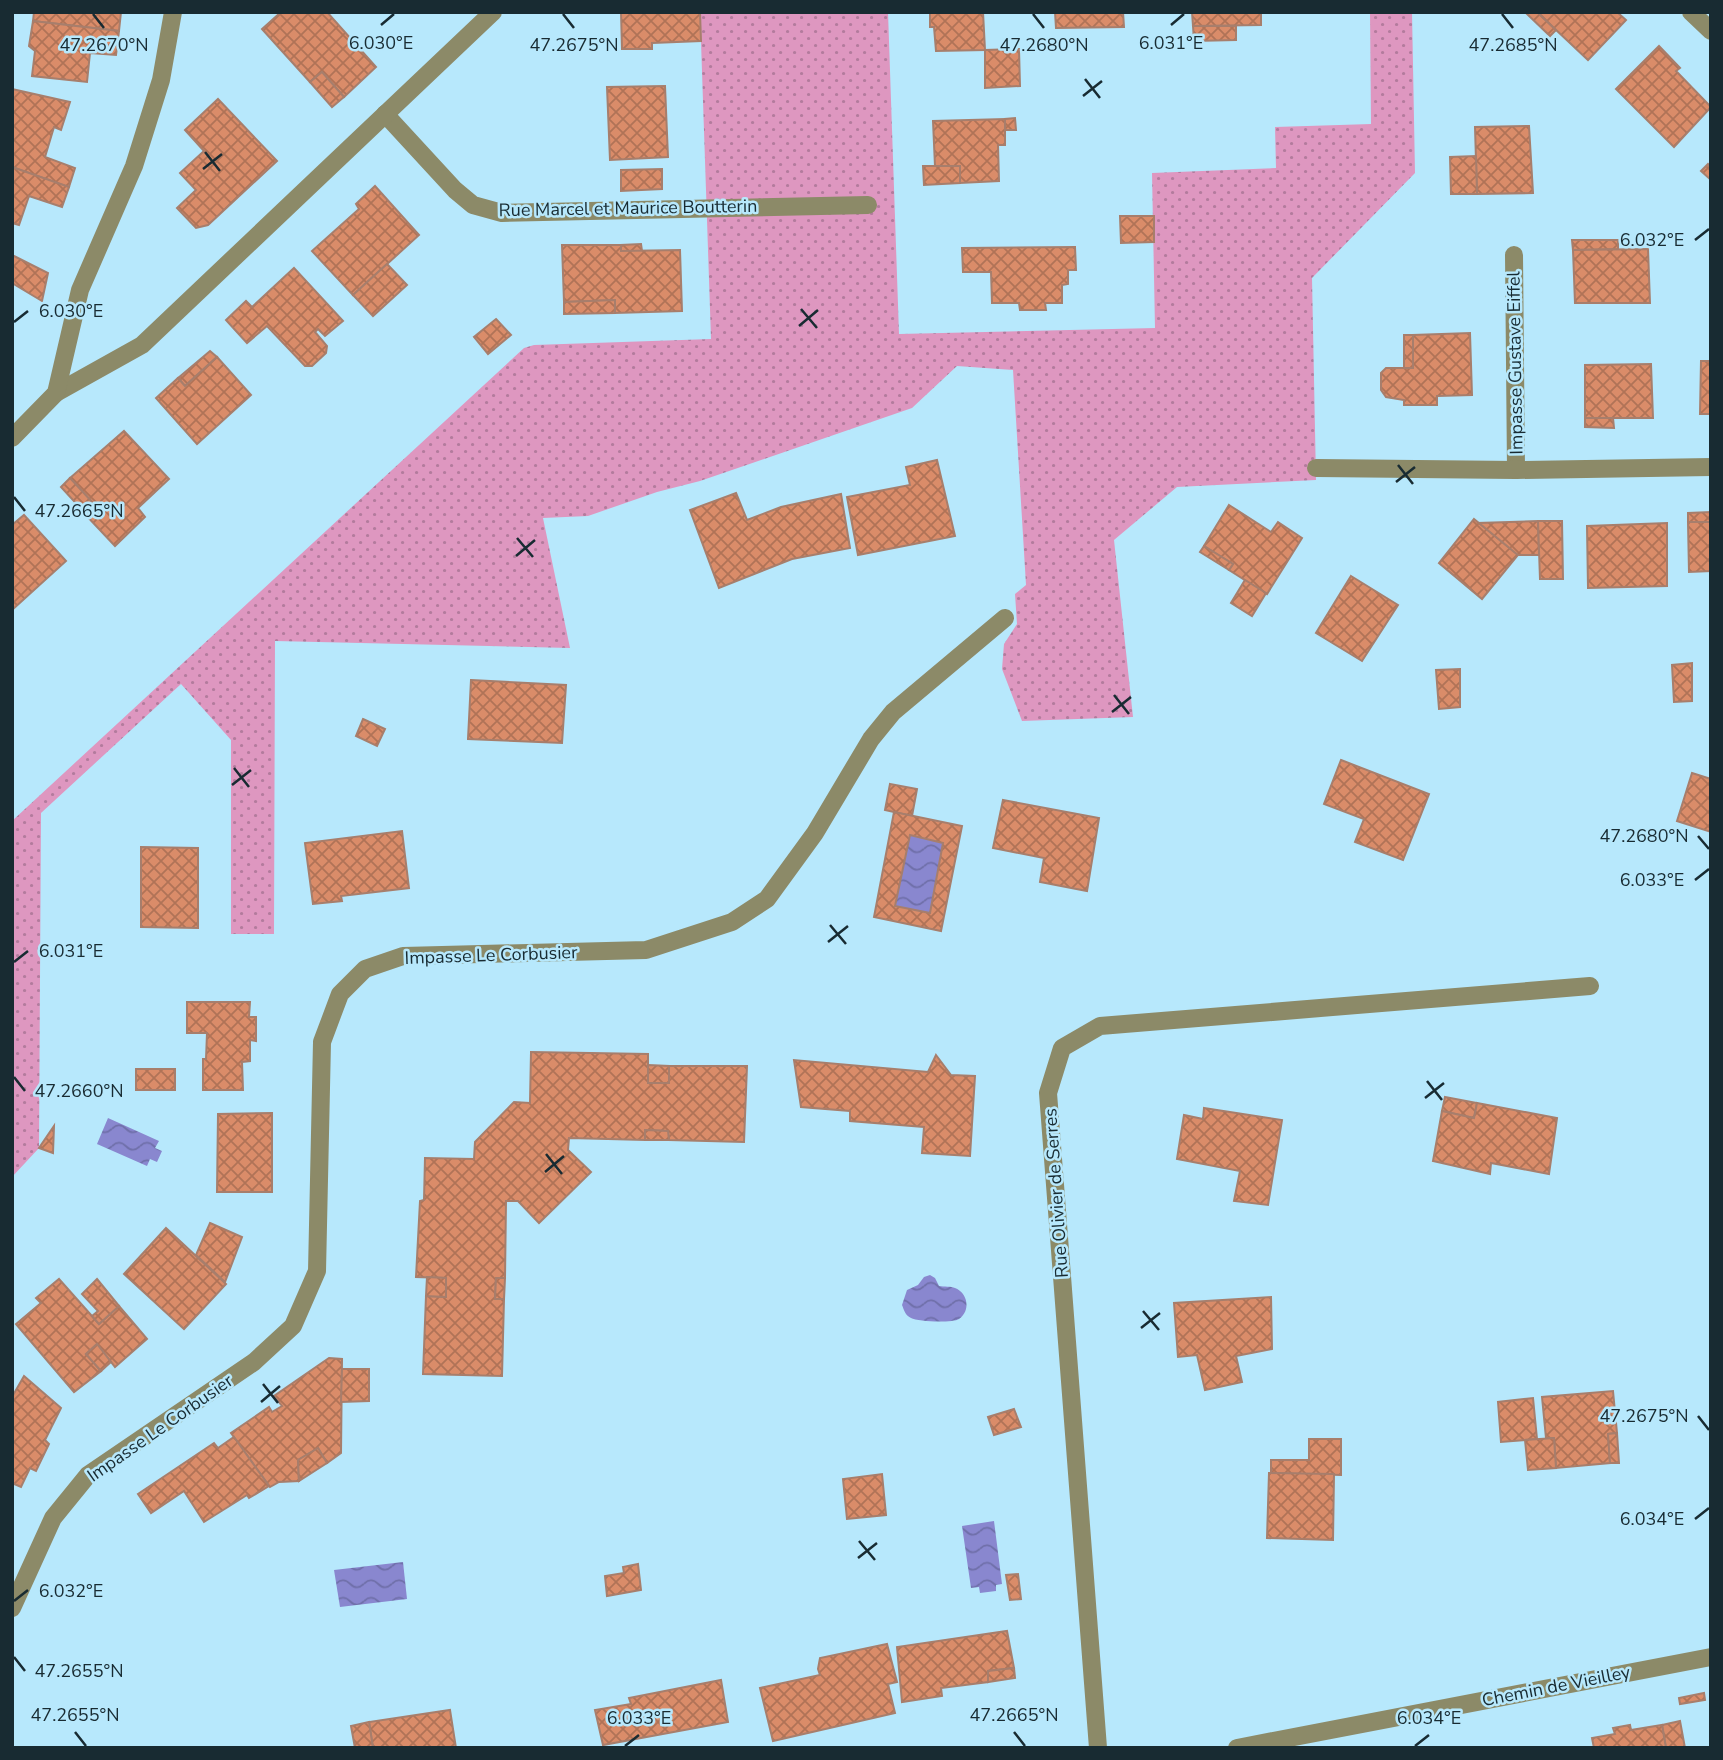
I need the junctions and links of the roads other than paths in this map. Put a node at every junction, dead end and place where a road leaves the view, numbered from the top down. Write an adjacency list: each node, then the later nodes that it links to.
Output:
1 (173, 12): 8 (street)
2 (493, 12): 5 (street)
3 (1691, 12): 4 (street)
4 (1711, 31)
5 (385, 114): 6 (street, Rue Marcel et Maurice Boutterin); 8 (street)
6 (868, 205)
7 (1514, 255): 12 (street, Impasse Gustave Eiffel)
8 (56, 393): 9 (street)
9 (12, 438)
10 (1711, 467): 12 (street, Impasse Gustave Eiffel)
11 (1316, 468): 12 (street, Impasse Gustave Eiffel)
12 (1516, 470)
13 (1005, 618): 15 (street, Impasse Le Corbusier)
14 (1590, 986): 17 (street, Rue Olivier de Serres)
15 (12, 1608)
16 (1711, 1657): 18 (street, Chemin de Vieilley)
17 (1098, 1748)
18 (1237, 1748)

